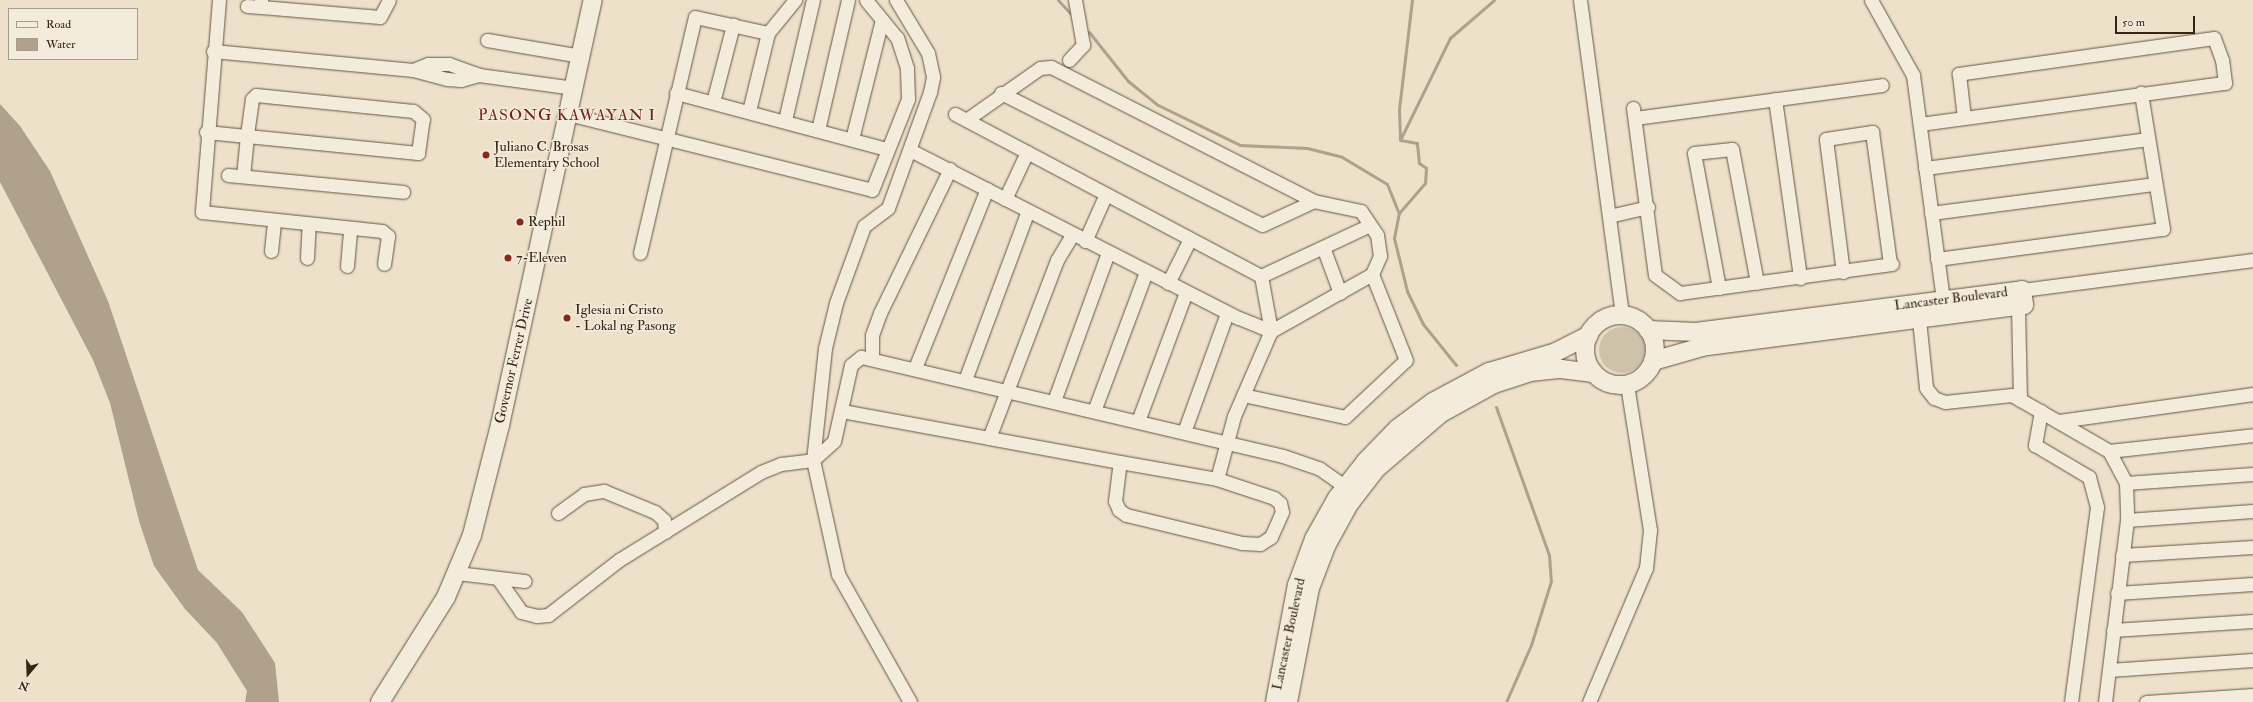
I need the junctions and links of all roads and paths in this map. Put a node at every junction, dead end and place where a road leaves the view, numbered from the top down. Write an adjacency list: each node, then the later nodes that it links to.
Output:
1 (218, 0): 18 (street)
2 (389, 0): 12 (street)
3 (593, 0): 19 (main road, Governor Ferrer Drive)
4 (795, 0): 16 (street)
5 (813, 0): 31 (street)
6 (848, 0): 33 (street)
7 (866, 0): 14 (street)
8 (896, 0): 40 (street)
9 (1075, 0): 20 (street)
10 (1580, 0): 55 (street)
11 (1871, 0): 32 (street)
12 (261, 4): 13 (street)
13 (247, 6)
14 (882, 20): 37 (street); 39 (street)
15 (732, 25): 16 (street); 23 (street); 27 (street)
16 (768, 33): 28 (street)
17 (487, 40): 19 (street)
18 (213, 51): 22 (street); 34 (street)
19 (581, 56): 22 (main road, Governor Ferrer Drive)
20 (1069, 60)
21 (1882, 85): 26 (street)
22 (574, 88): 29 (main road, Governor Ferrer Drive)
23 (676, 93): 27 (street); 36 (street)
24 (2141, 93): 30 (street); 30 (street); 38 (street)
25 (1001, 94): 41 (street); 51 (street); 51 (street)
26 (1775, 99): 52 (street); 76 (street)
27 (713, 102): 28 (street)
28 (749, 111): 31 (street)
29 (568, 114): 36 (street); 123 (main road, Governor Ferrer Drive)
30 (1964, 118): 32 (street)
31 (784, 120): 33 (street)
32 (1920, 124): 42 (street)
33 (818, 130): 37 (street)
34 (206, 132): 35 (street); 56 (street)
35 (247, 136): 35 (street); 45 (street)
36 (667, 136): 39 (street); 65 (street)
37 (852, 139): 39 (street)
38 (2148, 140): 42 (street); 46 (street)
39 (887, 149)
40 (910, 150): 43 (street); 111 (street)
41 (1026, 152): 49 (street); 50 (street)
42 (1925, 168): 54 (street)
43 (950, 169): 47 (street); 90 (street)
44 (228, 175): 45 (street)
45 (243, 176): 48 (street)
46 (2155, 184): 54 (street); 68 (street)
47 (987, 189): 50 (street); 92 (street)
48 (402, 192)
49 (1106, 194): 61 (street); 62 (street)
50 (1005, 199): 53 (street)
51 (1314, 201): 58 (street)
52 (1648, 207): 55 (street); 79 (street)
53 (1028, 211): 60 (street); 94 (street)
54 (1931, 213): 68 (street)
55 (1609, 216): 86 (street)
56 (274, 222): 57 (street); 64 (street)
57 (309, 225): 59 (street); 67 (street)
58 (1370, 225): 63 (street); 74 (street)
59 (350, 228): 70 (street); 71 (street)
60 (1072, 235): 62 (street); 96 (street)
61 (1190, 238): 75 (street); 77 (street)
62 (1085, 241): 66 (street)
63 (1323, 247): 75 (street); 81 (street)
64 (271, 251)
65 (640, 253)
66 (1108, 253): 72 (street); 100 (street)
67 (307, 258)
68 (1937, 259): 82 (street)
69 (2253, 260): 83 (street, Lancaster Boulevard)
70 (384, 264)
71 (347, 266)
72 (1146, 272): 77 (street); 102 (street)
73 (1843, 272): 73 (street); 76 (street)
74 (1372, 274): 81 (street); 98 (street)
75 (1261, 276): 88 (street)
76 (1800, 278): 78 (street)
77 (1168, 283): 80 (street)
78 (1758, 283): 79 (street); 79 (street)
79 (1719, 288)
80 (1186, 292): 85 (street); 104 (street)
81 (1340, 293): 88 (street)
82 (1943, 300): 83 (main road, Lancaster Boulevard); 84 (main road, Lancaster Boulevard)
83 (2022, 300): 84 (main road, Lancaster Boulevard); 99 (street)
84 (1918, 312): 87 (main road, Lancaster Boulevard); 91 (main road, Lancaster Boulevard); 99 (street)
85 (1227, 313): 88 (street); 106 (street)
86 (1622, 316): 87 (main road); 89 (main road)
87 (1648, 330): 91 (main road)
88 (1271, 331): 98 (street)
89 (1589, 335): 93 (main road); 116 (main road, Lancaster Boulevard)
90 (872, 358): 92 (street); 101 (street)
91 (1653, 361): 95 (main road)
92 (915, 368): 94 (street)
93 (1594, 373): 95 (main road); 116 (main road, Lancaster Boulevard)
94 (966, 380): 96 (street)
95 (1627, 384): 137 (street)
96 (1007, 390): 100 (street); 108 (street)
97 (2253, 394): 105 (street)
98 (1243, 395): 109 (street)
99 (2020, 400): 103 (street)
100 (1054, 401): 102 (street)
101 (842, 411): 108 (street); 111 (street)
102 (1094, 411): 104 (street)
103 (2041, 411): 105 (street); 138 (street)
104 (1138, 421): 106 (street)
105 (2059, 421): 110 (street)
106 (1184, 432): 109 (street)
107 (2253, 435): 110 (street)
108 (989, 438): 112 (street)
109 (1227, 442): 114 (street); 116 (street)
110 (2109, 451): 115 (street)
111 (813, 460): 120 (street); 134 (street)
112 (1120, 462): 114 (street); 114 (street)
113 (2253, 474): 115 (street)
114 (1217, 480)
115 (2126, 483): 119 (street)
116 (1351, 491): 135 (main road, Lancaster Boulevard); 136 (main road, Lancaster Boulevard)
117 (2253, 511): 119 (street)
118 (558, 513): 120 (street)
119 (2126, 520): 122 (street)
120 (665, 532): 124 (street)
121 (2253, 547): 122 (street)
122 (2122, 555): 127 (street)
123 (457, 572): 124 (street); 133 (main road, Governor Ferrer Drive)
124 (500, 580): 125 (street)
125 (525, 581)
126 (2253, 584): 127 (street)
127 (2117, 594): 129 (street)
128 (2253, 621): 129 (street)
129 (2113, 630): 131 (street)
130 (2253, 660): 131 (street)
131 (2109, 670): 139 (street)
132 (2253, 695): 140 (street)
133 (380, 702)
134 (910, 702)
135 (1275, 702)
136 (1288, 702)
137 (1590, 702)
138 (2071, 702)
139 (2105, 702)
140 (2146, 702)

